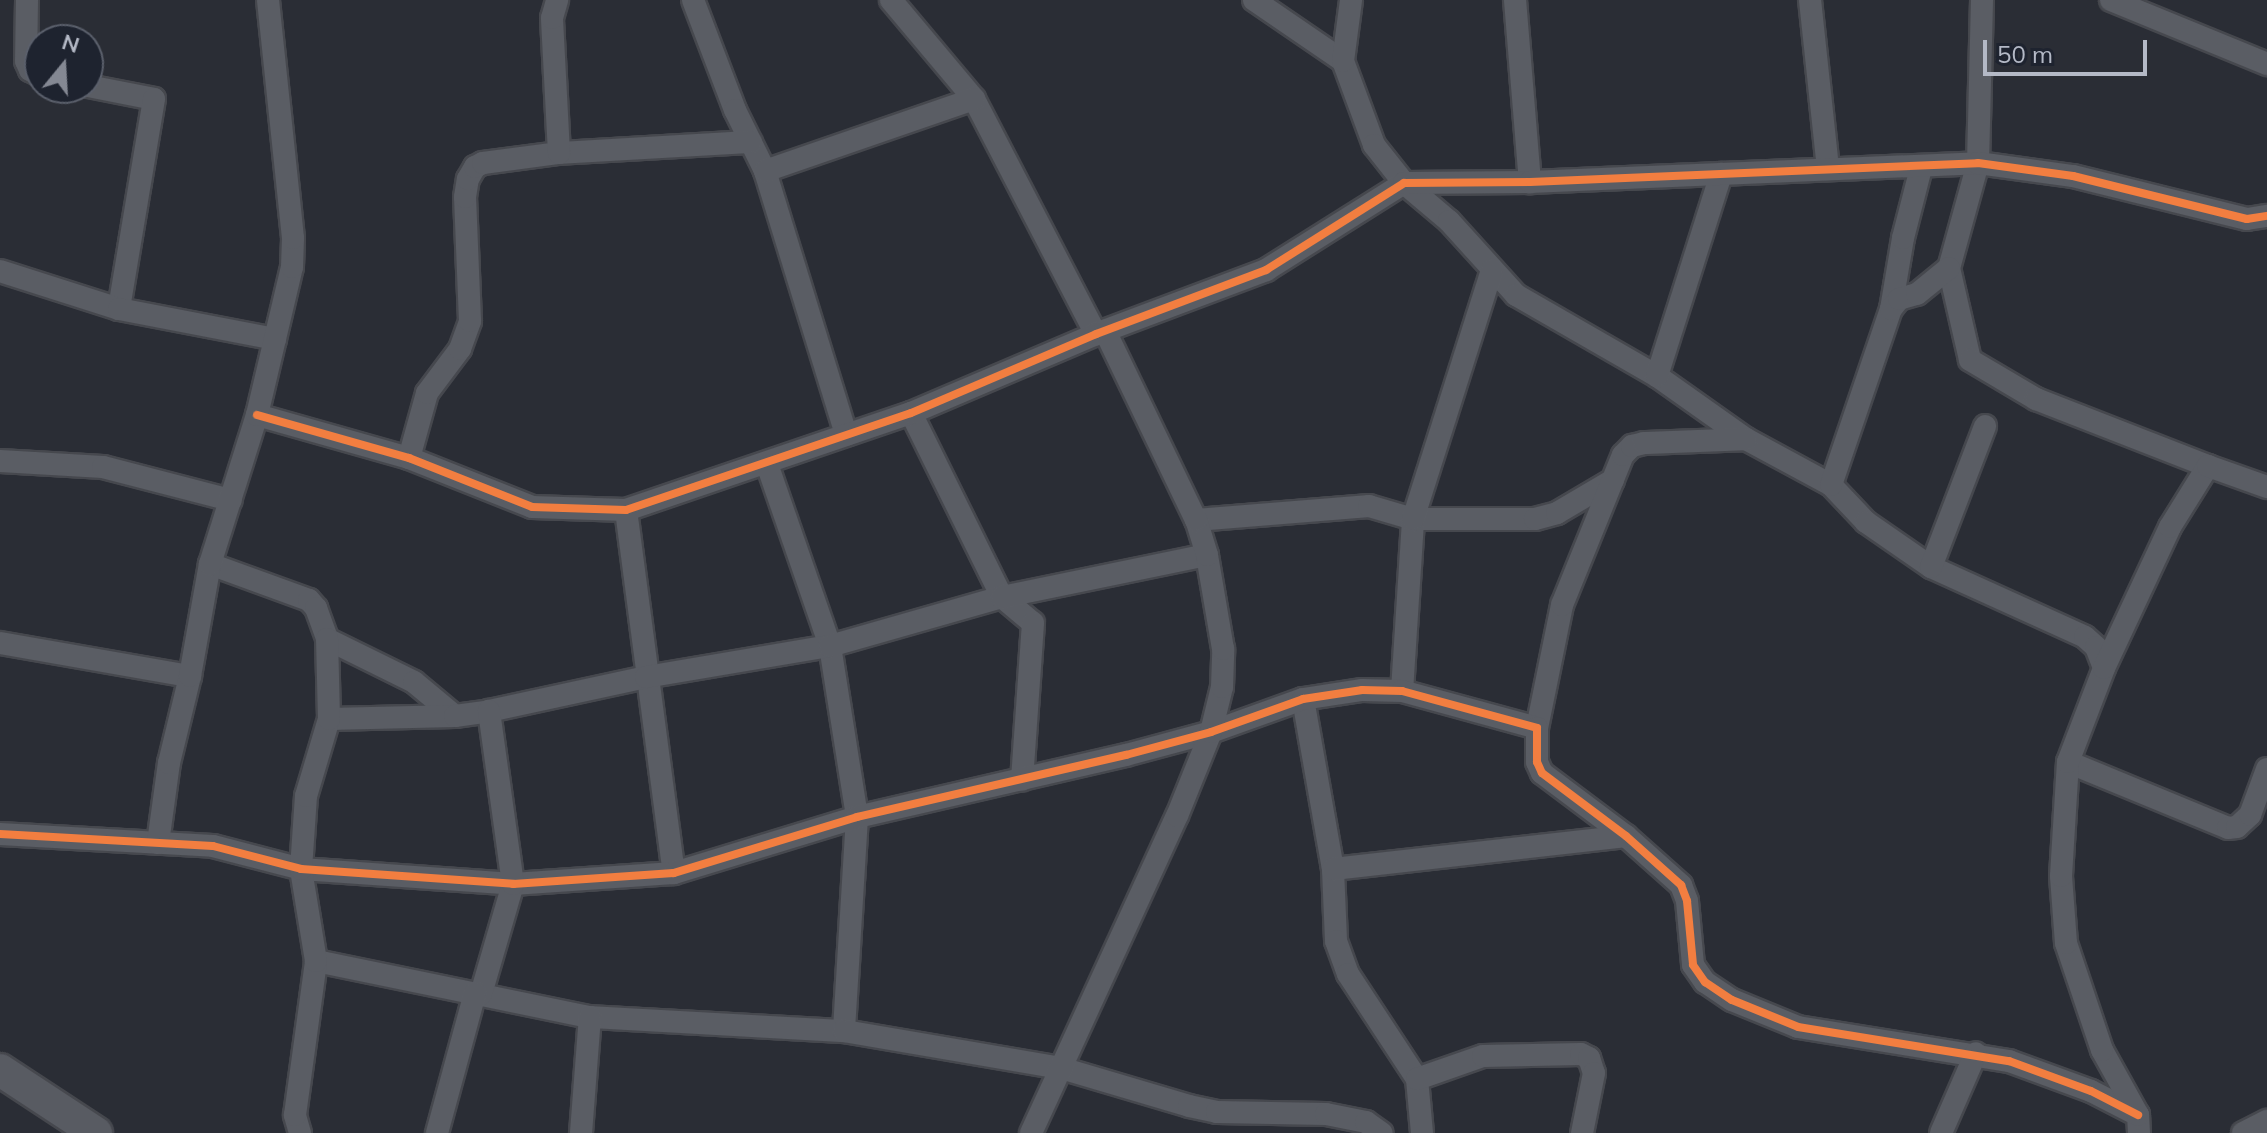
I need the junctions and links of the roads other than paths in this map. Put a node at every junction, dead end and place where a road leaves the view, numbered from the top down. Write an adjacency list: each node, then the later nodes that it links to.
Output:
1 (27, 0): 12 (street)
2 (268, 0): 33 (street)
3 (557, 0): 18 (street)
4 (693, 0): 17 (street)
5 (891, 0): 16 (street)
6 (1254, 0): 13 (street)
7 (1351, 0): 13 (street)
8 (1515, 0): 24 (street)
9 (1810, 0): 21 (street)
10 (1982, 0): 19 (street)
11 (2111, 0): 14 (street)
12 (27, 24)
13 (1343, 61): 25 (street)
14 (2267, 64)
15 (104, 89): 30 (street)
16 (974, 99): 22 (street); 32 (street)
17 (751, 142): 18 (street); 22 (street)
18 (559, 153): 40 (street)
19 (1978, 163): 20 (street); 26 (street); 27 (street)
20 (1921, 168): 21 (street); 31 (street)
21 (1828, 169): 23 (street)
22 (765, 171): 38 (street)
23 (1721, 174): 24 (street); 34 (street)
24 (1530, 182): 25 (street)
25 (1404, 183): 28 (street); 32 (street)
26 (2267, 216)
27 (1949, 268): 31 (street); 43 (street)
28 (1492, 270): 34 (street); 49 (street)
29 (0, 271): 30 (street)
30 (119, 309): 33 (street)
31 (1891, 309): 45 (street)
32 (1101, 332): 35 (street); 50 (street)
33 (275, 339): 36 (street)
34 (1657, 376): 39 (street)
35 (911, 413): 38 (street); 54 (street)
36 (257, 415): 40 (street); 47 (street)
37 (1985, 426): 53 (street)
38 (846, 435): 42 (street)
39 (1746, 439): 44 (street); 45 (street)
40 (409, 458): 48 (street)
41 (0, 461): 47 (street)
42 (767, 464): 48 (street); 57 (street)
43 (2208, 466): 46 (street); 58 (street)
44 (1613, 480): 49 (street); 66 (street)
45 (1831, 485): 53 (street)
46 (2267, 487)
47 (231, 500): 52 (street)
48 (626, 510): 60 (street)
49 (1413, 519): 50 (street); 61 (street)
50 (1196, 520): 51 (street)
51 (1207, 555): 54 (street); 67 (street)
52 (210, 564): 55 (street); 59 (street)
53 (1931, 567): 58 (street)
54 (1002, 597): 57 (street); 70 (street)
55 (327, 639): 64 (street); 65 (street)
56 (0, 643): 59 (street)
57 (830, 646): 60 (street); 71 (street)
58 (2104, 668): 68 (street)
59 (190, 676): 74 (street)
60 (646, 677): 63 (street); 77 (street)
61 (1402, 691): 62 (street); 66 (street)
62 (1303, 699): 67 (street); 76 (street)
63 (489, 711): 64 (street); 78 (street)
64 (455, 716): 65 (street)
65 (329, 719): 75 (street)
66 (1537, 728): 73 (street)
67 (1211, 732): 70 (street); 84 (street)
68 (2068, 762): 69 (street); 88 (street)
69 (2267, 769)
70 (1022, 780): 71 (street)
71 (857, 817): 77 (street); 82 (street)
72 (0, 834): 74 (street)
73 (1626, 836): 76 (street); 83 (street)
74 (158, 843): 75 (street)
75 (301, 869): 78 (street); 79 (street)
76 (1333, 869): 86 (street)
77 (674, 873): 78 (street)
78 (513, 884): 80 (street)
79 (316, 961): 80 (street); 90 (street)
80 (478, 994): 81 (street); 91 (street)
81 (590, 1017): 82 (street); 92 (street)
82 (844, 1031): 84 (street)
83 (1976, 1053): 88 (street); 97 (street)
84 (1061, 1068): 93 (street); 94 (street)
85 (0, 1070): 89 (street)
86 (1417, 1079): 95 (street); 96 (street)
87 (2267, 1121): 98 (street)
88 (2139, 1124)
89 (96, 1133)
90 (300, 1133)
91 (437, 1133)
92 (581, 1133)
93 (1031, 1133)
94 (1382, 1133)
95 (1422, 1133)
96 (1582, 1133)
97 (1941, 1133)
98 (2243, 1133)

